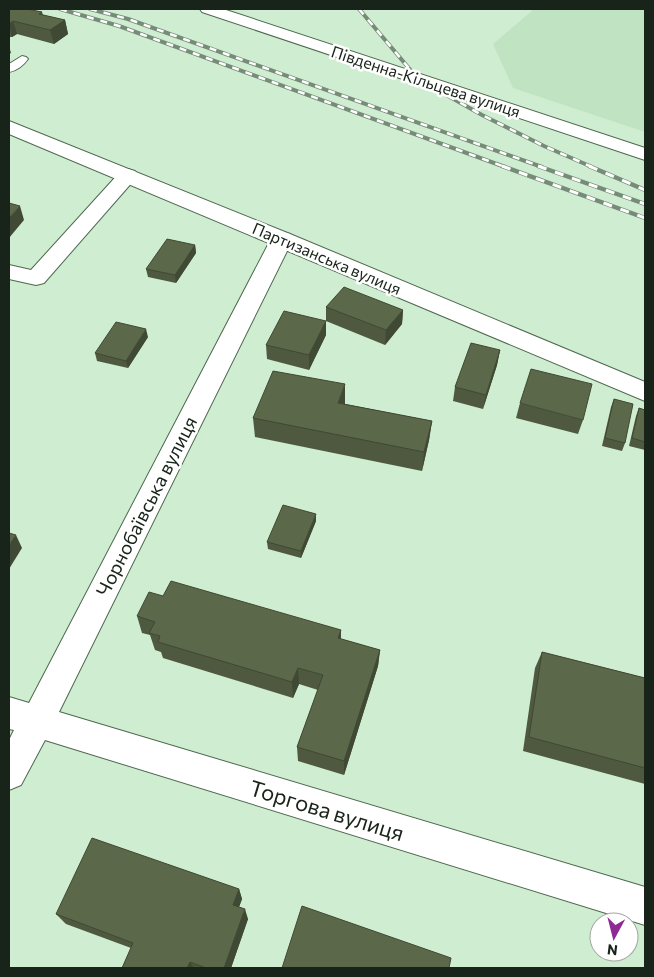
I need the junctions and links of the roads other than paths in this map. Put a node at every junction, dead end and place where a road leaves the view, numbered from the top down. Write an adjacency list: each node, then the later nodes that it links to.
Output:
1 (208, 9): 5 (street, Південна-Кільцева вулиця)
2 (22, 58): 3 (lane)
3 (9, 69)
4 (9, 127): 6 (street, Партизанська вулиця)
5 (645, 154)
6 (128, 175): 7 (street, Партизанська вулиця); 8 (street)
7 (282, 239): 9 (street, Партизанська вулиця); 10 (street, Чорнобаївська вулиця)
8 (9, 272)
9 (645, 392)
10 (23, 718): 11 (street, Чорнобаївська вулиця); 12 (street, Торгова вулиця)
11 (9, 773)
12 (645, 906)

